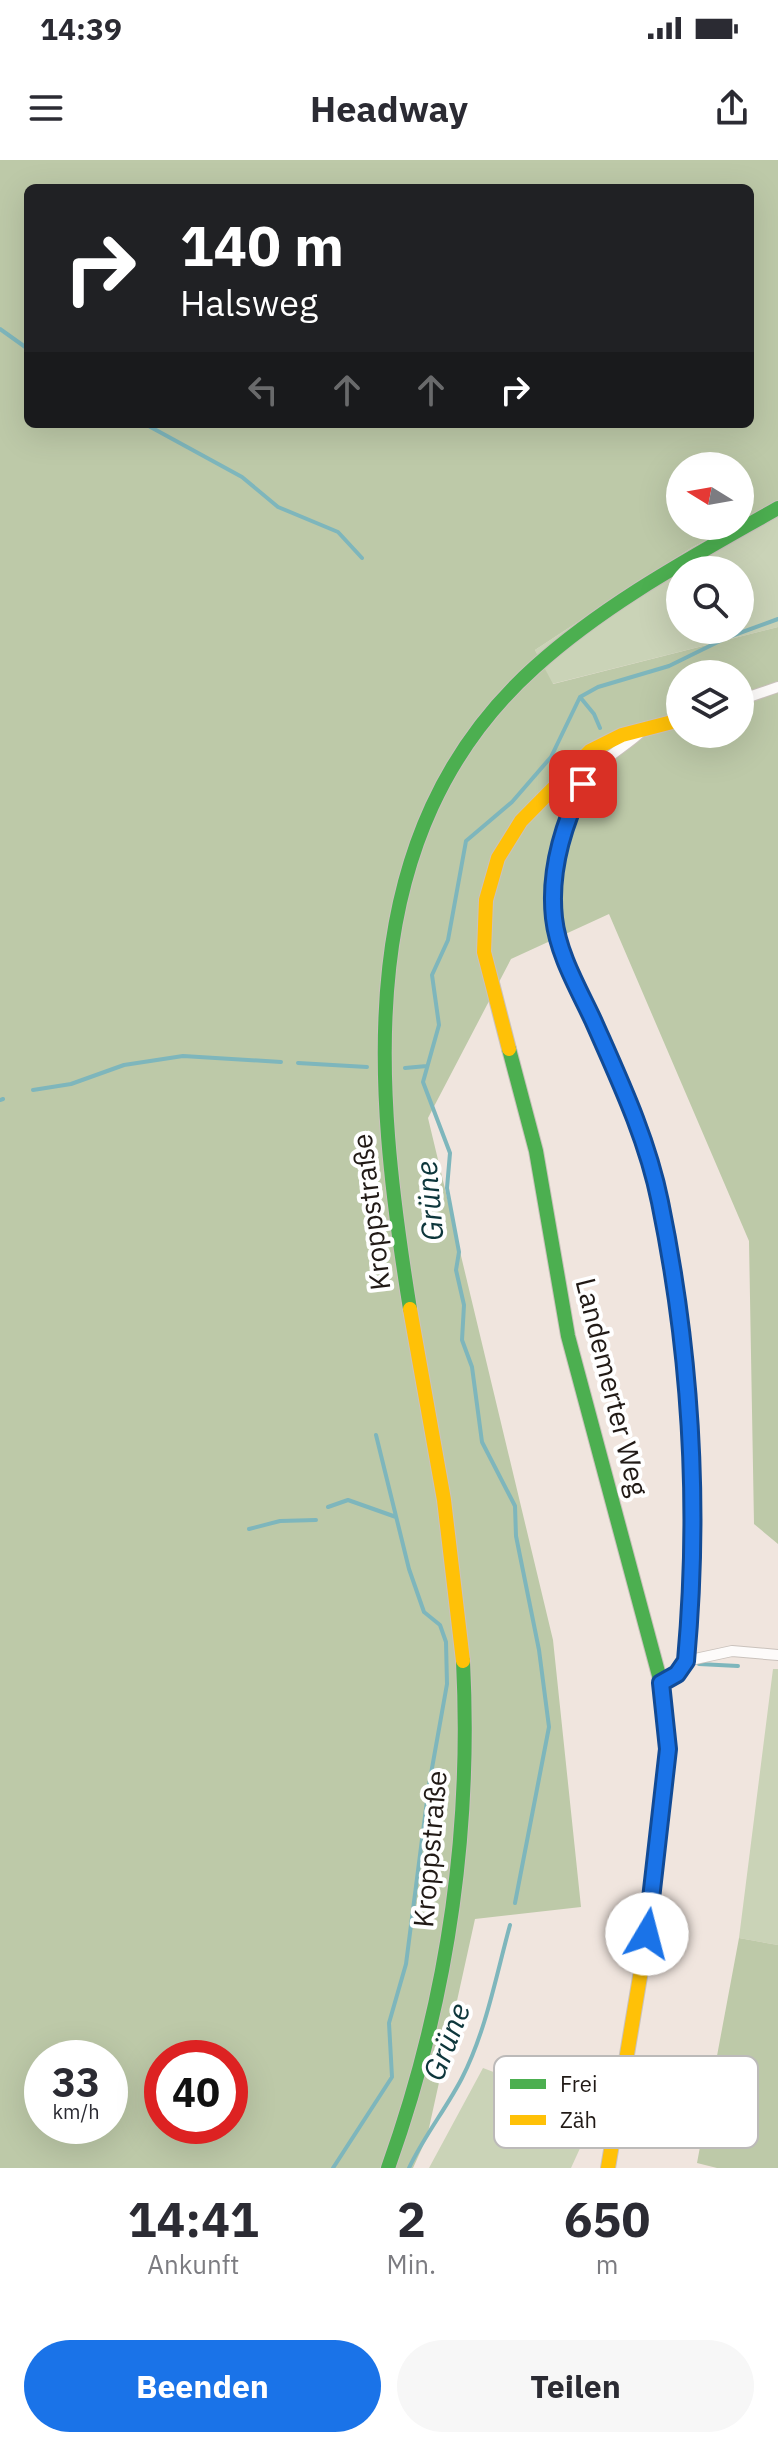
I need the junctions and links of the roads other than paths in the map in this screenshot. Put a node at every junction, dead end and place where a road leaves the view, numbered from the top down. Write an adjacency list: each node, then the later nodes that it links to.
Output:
1 (778, 508): 11 (street, Kroppstraße)
2 (778, 687): 3 (street)
3 (754, 695)
4 (666, 724): 5 (street, Landemerter Weg)
5 (644, 729): 7 (street); 8 (street, Landemerter Weg)
6 (778, 1655): 7 (street)
7 (686, 1661): 8 (street)
8 (661, 1683): 9 (street, Landemerter Weg)
9 (627, 2056)
10 (611, 2148): 12 (street, Landemerter Weg)
11 (388, 2168)
12 (608, 2168)

